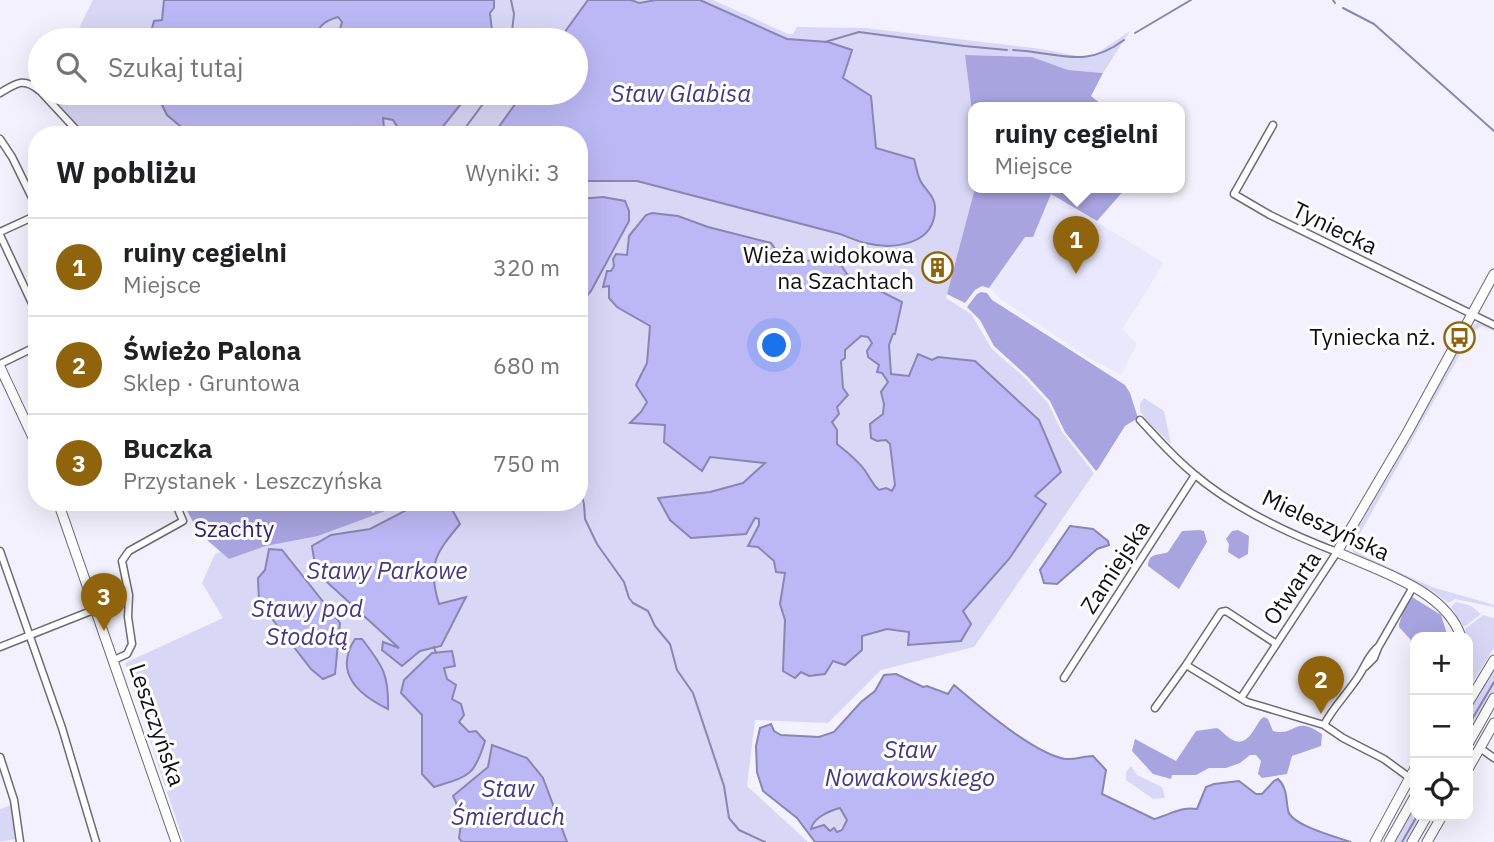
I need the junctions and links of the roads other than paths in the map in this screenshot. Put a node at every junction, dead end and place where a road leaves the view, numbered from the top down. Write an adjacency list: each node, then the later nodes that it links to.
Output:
1 (28, 83): 2 (street)
2 (0, 93)
3 (53, 105): 5 (street)
4 (1273, 125): 12 (street, Tyniecka)
5 (73, 126)
6 (0, 139): 7 (street)
7 (28, 190)
8 (28, 220): 9 (street)
9 (0, 234): 11 (street)
10 (1494, 274): 12 (street)
11 (28, 290)
12 (1472, 314): 13 (street, Tyniecka); 22 (street)
13 (1494, 325)
14 (28, 351): 15 (street)
15 (0, 366): 17 (street)
16 (1140, 420): 18 (street, Mieleszyńska)
17 (28, 427)
18 (1195, 475): 22 (street, Mieleszyńska); 32 (street, Zamiejska)
19 (61, 511): 24 (street, Leszczyńska)
20 (179, 511): 29 (street)
21 (0, 551): 26 (street)
22 (1337, 552): 23 (street, Mieleszyńska); 27 (street, Otwarta)
23 (1413, 587): 25 (street, Mieleszyńska); 38 (street)
24 (96, 609): 26 (street); 29 (street, Leszczyńska)
25 (1459, 632)
26 (30, 635): 28 (street); 49 (street)
27 (1275, 643): 31 (street, Otwarta); 34 (street, Otwarta)
28 (0, 647)
29 (114, 660): 50 (street, Leszczyńska)
30 (1494, 660): 33 (street)
31 (1186, 665): 34 (street); 36 (street)
32 (1064, 678)
33 (1473, 695)
34 (1241, 698): 38 (street)
35 (1494, 698): 39 (street)
36 (1155, 708)
37 (1494, 723): 40 (street)
38 (1324, 725): 44 (street)
39 (1473, 735)
40 (1480, 748): 41 (street); 43 (street)
41 (1492, 755)
42 (0, 757): 48 (street)
43 (1473, 760)
44 (1410, 778): 51 (street)
45 (1410, 805): 52 (street)
46 (1424, 821): 53 (street)
47 (1439, 821): 54 (street)
48 (20, 842)
49 (96, 842)
50 (176, 842)
51 (1375, 842)
52 (1389, 842)
53 (1412, 842)
54 (1427, 842)

